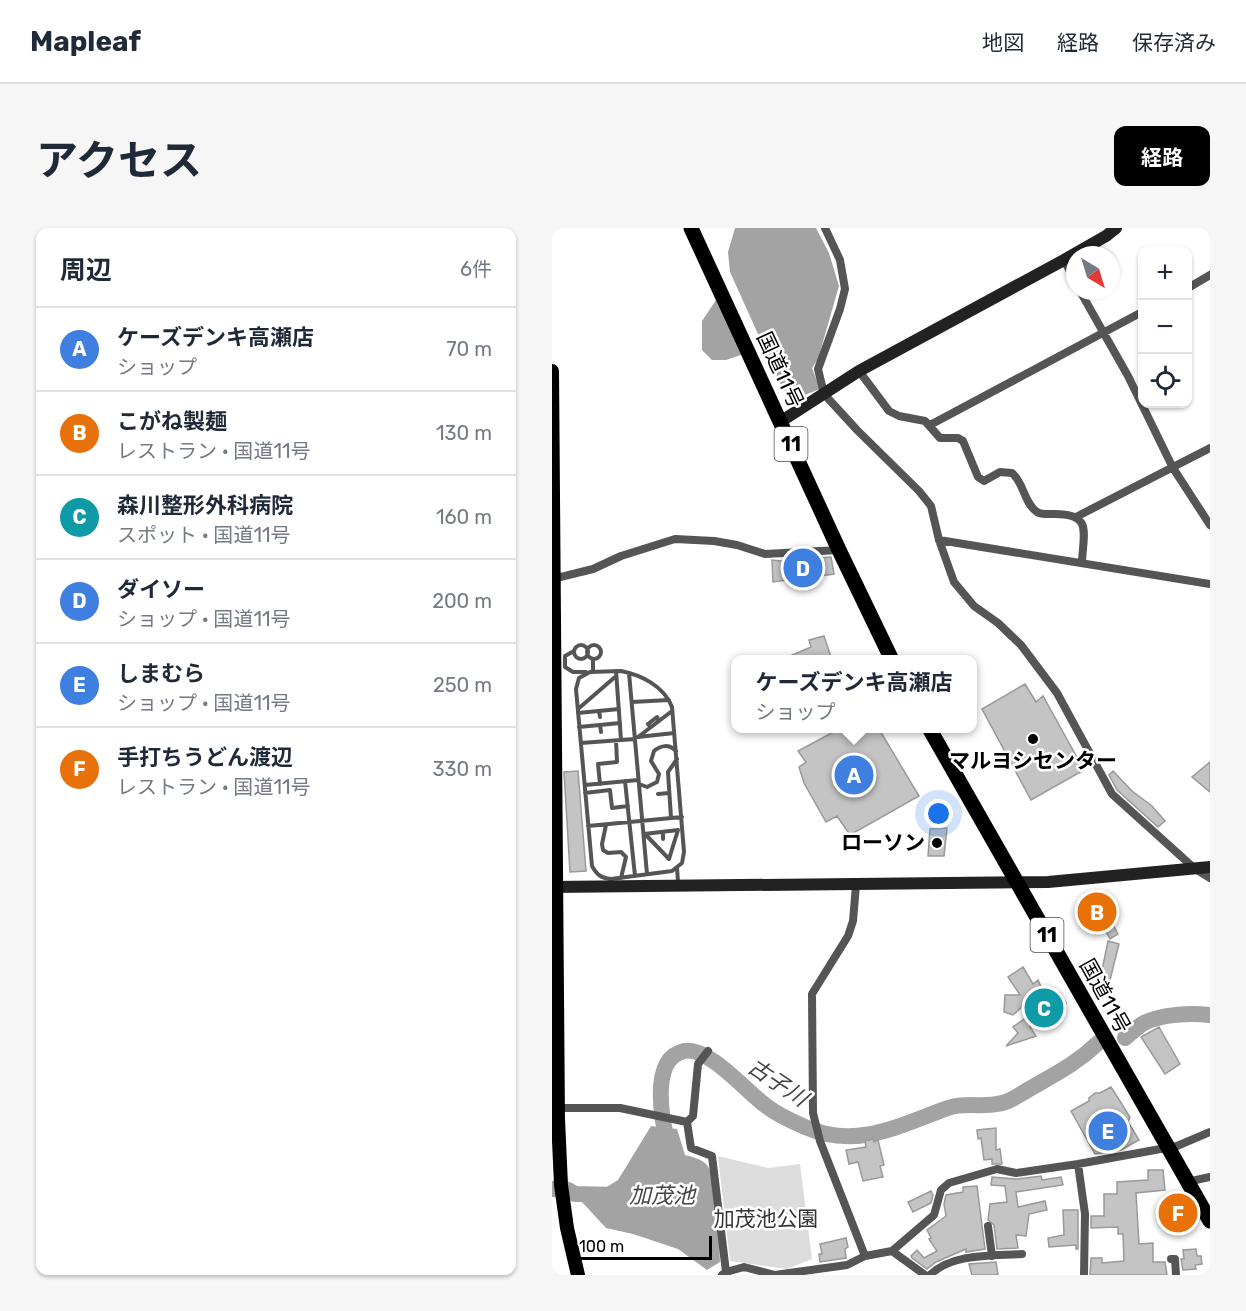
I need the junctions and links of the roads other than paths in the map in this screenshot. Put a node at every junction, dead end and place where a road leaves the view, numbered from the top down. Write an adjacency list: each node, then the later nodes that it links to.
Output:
1 (691, 228): 14 (highway, 国道11号 / 11)
2 (825, 228): 13 (street)
3 (1116, 228): 4 (street)
4 (1064, 260): 5 (street); 11 (street)
5 (1066, 264)
6 (1210, 275): 7 (street)
7 (1192, 286)
8 (1085, 300): 10 (street)
9 (1138, 315): 10 (street)
10 (1104, 334): 15 (street); 18 (street)
11 (859, 371): 13 (street); 15 (street)
12 (552, 372): 17 (main road)
13 (824, 394): 14 (street); 21 (street)
14 (780, 422): 22 (highway, 国道11号 / 11)
15 (930, 425): 19 (street)
16 (1210, 447): 18 (street)
17 (553, 457): 24 (main road)
18 (1173, 468): 19 (street); 20 (street)
19 (1077, 517): 23 (street)
20 (1210, 525)
21 (939, 540): 23 (street); 72 (street)
22 (839, 550): 24 (street); 28 (highway, 国道11号 / 11)
23 (1082, 563): 25 (street)
24 (553, 579): 80 (main road)
25 (1210, 584)
26 (574, 651): 27 (lane); 27 (lane); 30 (lane)
27 (587, 652): 29 (lane); 29 (lane)
28 (890, 655)
29 (593, 659): 30 (lane)
30 (592, 671): 32 (lane); 36 (lane)
31 (630, 673): 32 (lane); 33 (lane); 34 (lane)
32 (616, 674): 35 (lane); 36 (lane)
33 (669, 700): 34 (lane); 38 (lane)
34 (632, 702): 46 (lane)
35 (619, 709): 37 (lane); 40 (lane)
36 (578, 711): 37 (lane); 42 (lane)
37 (599, 711): 39 (lane)
38 (672, 711): 44 (lane); 46 (lane)
39 (600, 717)
40 (620, 723): 41 (lane); 47 (lane)
41 (600, 725): 42 (lane); 43 (lane)
42 (579, 727): 49 (lane)
43 (601, 732)
44 (674, 733): 46 (lane); 50 (lane)
45 (931, 733): 77 (highway, 国道11号 / 11)
46 (636, 738): 47 (lane); 53 (lane)
47 (621, 740): 48 (lane)
48 (616, 741): 49 (lane); 54 (lane)
49 (581, 744): 55 (lane)
50 (676, 751): 51 (lane); 53 (lane)
51 (677, 759): 57 (lane); 60 (lane)
52 (626, 782): 53 (lane); 54 (lane); 59 (lane)
53 (638, 782): 62 (lane)
54 (600, 784): 55 (lane)
55 (585, 785): 56 (lane)
56 (585, 793): 59 (lane); 65 (lane)
57 (669, 793): 58 (lane); 61 (lane)
58 (658, 794)
59 (628, 806): 63 (lane)
60 (682, 817): 61 (lane); 66 (lane)
61 (671, 818): 62 (lane)
62 (641, 821): 63 (lane); 68 (lane)
63 (629, 822): 64 (lane); 74 (lane)
64 (606, 825): 65 (lane); 75 (lane)
65 (588, 826): 75 (lane)
66 (680, 830): 67 (lane); 68 (lane); 71 (lane)
67 (663, 832): 68 (lane); 69 (lane)
68 (644, 834): 73 (lane)
69 (663, 839)
70 (1210, 867): 72 (street)
71 (677, 868): 73 (lane); 79 (lane)
72 (1194, 868): 76 (street); 77 (street)
73 (647, 874): 74 (lane)
74 (635, 876): 75 (lane)
75 (621, 878)
76 (1210, 878)
77 (1017, 882): 78 (street); 88 (highway, 国道11号 / 11)
78 (856, 885): 79 (street); 93 (street)
79 (678, 886): 80 (street)
80 (554, 887): 82 (main road)
81 (708, 1051): 84 (street)
82 (555, 1053): 83 (main road)
83 (558, 1108): 84 (street); 97 (main road)
84 (687, 1122): 96 (street)
85 (1210, 1131): 86 (street)
86 (1078, 1164): 91 (street); 101 (street)
87 (1210, 1177): 88 (street)
88 (1188, 1182): 89 (highway, 国道11号 / 11)
89 (1210, 1221)
90 (987, 1226): 94 (street)
91 (892, 1251): 93 (street); 99 (street)
92 (1022, 1254): 94 (street)
93 (865, 1256): 98 (street)
94 (992, 1256): 100 (street)
95 (1171, 1259): 102 (street)
96 (724, 1273): 98 (street)
97 (578, 1275)
98 (775, 1275)
99 (925, 1275)
100 (930, 1275)
101 (1084, 1275)
102 (1176, 1275)

